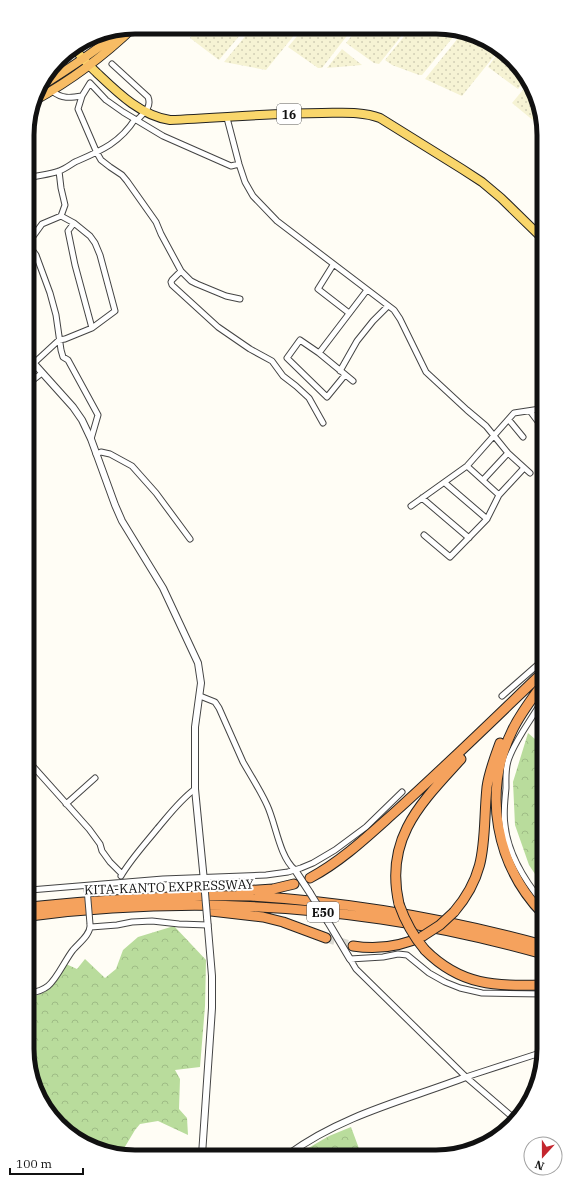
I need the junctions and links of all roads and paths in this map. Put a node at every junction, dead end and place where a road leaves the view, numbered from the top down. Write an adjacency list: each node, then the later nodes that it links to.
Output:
1 (125, 35): 4 (highway)
2 (114, 36): 4 (highway)
3 (78, 52): 4 (main road, 16)
4 (86, 62): 6 (highway); 7 (highway); 12 (main road, 16)
5 (112, 64): 12 (street)
6 (49, 81)
7 (52, 91): 9 (highway); 10 (street)
8 (82, 96): 10 (street); 11 (street); 14 (street)
9 (41, 97)
10 (71, 98): 11 (street)
11 (78, 109): 15 (street)
12 (145, 111): 13 (main road, 16); 14 (street)
13 (227, 118): 16 (street); 21 (main road, 16)
14 (136, 119): 15 (street); 16 (street)
15 (97, 153): 17 (street); 25 (street)
16 (239, 164): 24 (street)
17 (59, 171): 18 (street); 19 (street)
18 (34, 177)
19 (61, 216): 20 (street); 22 (street)
20 (74, 223): 30 (street); 30 (street)
21 (537, 233)
22 (34, 235)
23 (34, 252): 31 (street)
24 (333, 265): 26 (street); 29 (street)
25 (181, 271): 27 (street); 43 (street)
26 (367, 290): 28 (street); 29 (street)
27 (240, 299)
28 (388, 306): 36 (street); 44 (street)
29 (349, 313): 32 (street)
30 (92, 328): 31 (street)
31 (59, 340): 33 (street); 46 (street)
32 (319, 353): 36 (street); 36 (street)
33 (34, 363)
34 (34, 365): 35 (street)
35 (42, 373): 37 (street); 46 (street)
36 (343, 373): 38 (street)
37 (34, 379)
38 (353, 381)
39 (537, 410): 40 (street)
40 (530, 411): 41 (street); 42 (street)
41 (509, 420): 44 (street); 45 (street)
42 (537, 420)
43 (323, 423)
44 (494, 436): 47 (street); 49 (street)
45 (523, 437)
46 (91, 439): 48 (street)
47 (508, 453): 50 (street); 52 (street)
48 (96, 454): 60 (street); 66 (street)
49 (467, 466): 52 (street); 53 (street)
50 (524, 468): 51 (street); 54 (street)
51 (530, 473)
52 (483, 480): 54 (street)
53 (444, 483): 55 (street); 57 (street)
54 (499, 495): 57 (street)
55 (422, 498): 56 (street); 59 (street)
56 (411, 506)
57 (487, 519): 59 (street)
58 (424, 535): 59 (street)
59 (469, 538)
60 (190, 539)
61 (537, 665): 67 (street)
62 (537, 678): 76 (highway)
63 (537, 679): 95 (highway, bridge)
64 (537, 689): 92 (highway, bridge)
65 (537, 691): 84 (highway)
66 (200, 696): 71 (street); 74 (street)
67 (502, 696)
68 (537, 709): 82 (street)
69 (34, 768): 73 (street)
70 (95, 778): 73 (street)
71 (195, 789): 75 (street); 77 (street)
72 (402, 792): 74 (street)
73 (66, 804): 75 (street)
74 (295, 870): 77 (street); 94 (street, bridge)
75 (122, 874): 78 (street)
76 (310, 878)
77 (204, 879): 78 (street); 88 (street, bridge)
78 (118, 882): 80 (street)
79 (294, 884): 83 (highway)
80 (87, 887): 81 (street); 89 (street, bridge)
81 (34, 890)
82 (537, 895)
83 (122, 899): 85 (highway, KITA-KANTO EXPRESSWAY / E50); 91 (highway, KITA-KANTO EXPRESSWAY / E50)
84 (537, 906)
85 (34, 907)
86 (99, 909): 87 (highway, KITA-KANTO EXPRESSWAY / E50); 90 (highway); 93 (highway, KITA-KANTO EXPRESSWAY / E50)
87 (34, 916)
88 (208, 925): 89 (street); 101 (street)
89 (90, 926): 96 (street)
90 (326, 938)
91 (537, 943)
92 (353, 946)
93 (537, 952)
94 (350, 959): 97 (street); 99 (street)
95 (537, 985)
96 (34, 992)
97 (537, 994)
98 (537, 1054): 99 (street)
99 (466, 1077): 100 (street); 102 (street)
100 (512, 1116)
101 (202, 1150)
102 (295, 1150)

